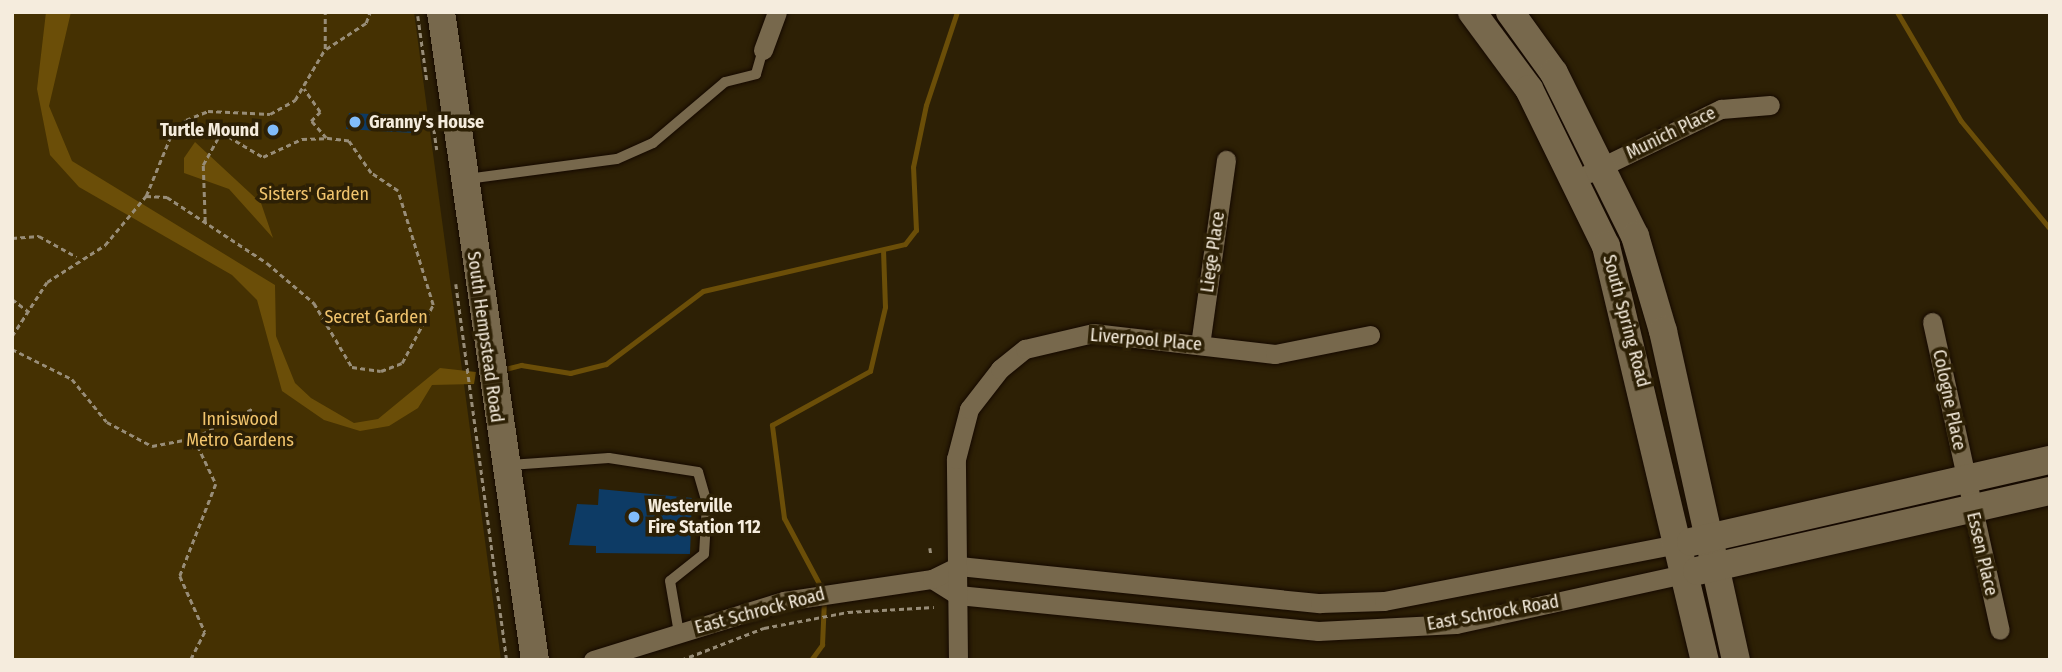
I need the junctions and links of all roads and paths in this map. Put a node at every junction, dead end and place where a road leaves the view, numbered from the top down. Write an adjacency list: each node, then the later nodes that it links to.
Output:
1 (325, 12): 7 (path)
2 (370, 12): 7 (path)
3 (441, 12): 15 (street, South Hempstead Road)
4 (777, 12): 8 (street)
5 (1472, 12): 14 (street, South Spring Road)
6 (1510, 12): 13 (street, South Spring Road)
7 (325, 49): 9 (path)
8 (763, 50): 15 (lane)
9 (304, 89): 11 (path); 16 (path)
10 (1770, 105): 13 (street, Munich Place)
11 (326, 138): 17 (path); 17 (path)
12 (1226, 160): 26 (street, Liege Place)
13 (1605, 165): 14 (street, Munich Place); 35 (street, South Spring Road)
14 (1578, 179): 36 (street, South Spring Road)
15 (463, 180): 31 (street, South Hempstead Road)
16 (146, 196): 17 (path); 19 (path)
17 (205, 222)
18 (12, 238): 19 (path)
19 (78, 257): 21 (path)
20 (12, 299): 21 (path)
21 (29, 312): 25 (path)
22 (1932, 322): 32 (street, Cologne Place)
23 (462, 335): 48 (path)
24 (1370, 335): 26 (street, Liverpool Place)
25 (12, 336)
26 (1200, 345): 39 (street, Liverpool Place)
27 (12, 349): 29 (path)
28 (252, 409): 29 (path)
29 (194, 438): 47 (path)
30 (2050, 460): 32 (street, East Schrock Road)
31 (503, 466): 46 (lane); 49 (street, South Hempstead Road)
32 (1965, 479): 34 (street, Essen Place); 35 (street, East Schrock Road)
33 (2050, 491): 34 (street, East Schrock Road)
34 (1971, 509): 40 (street, East Schrock Road); 45 (street, Essen Place)
35 (1707, 538): 36 (street, East Schrock Road); 40 (street, South Spring Road)
36 (1677, 544): 39 (street, East Schrock Road); 41 (street, South Spring Road)
37 (930, 548): 38 (path)
38 (931, 554)
39 (959, 566): 42 (street, East Schrock Road); 43 (street, Liverpool Place)
40 (1714, 567): 41 (street, East Schrock Road); 54 (street, South Spring Road)
41 (1684, 574): 43 (street, East Schrock Road); 53 (street, South Spring Road)
42 (932, 579): 43 (street, East Schrock Road); 46 (street, East Schrock Road)
43 (958, 595): 52 (street, Liverpool Place)
44 (932, 609): 51 (path)
45 (2000, 630)
46 (679, 633): 50 (street, East Schrock Road)
47 (191, 660)
48 (507, 660)
49 (535, 660)
50 (593, 660)
51 (681, 660)
52 (958, 660)
53 (1705, 660)
54 (1736, 660)

